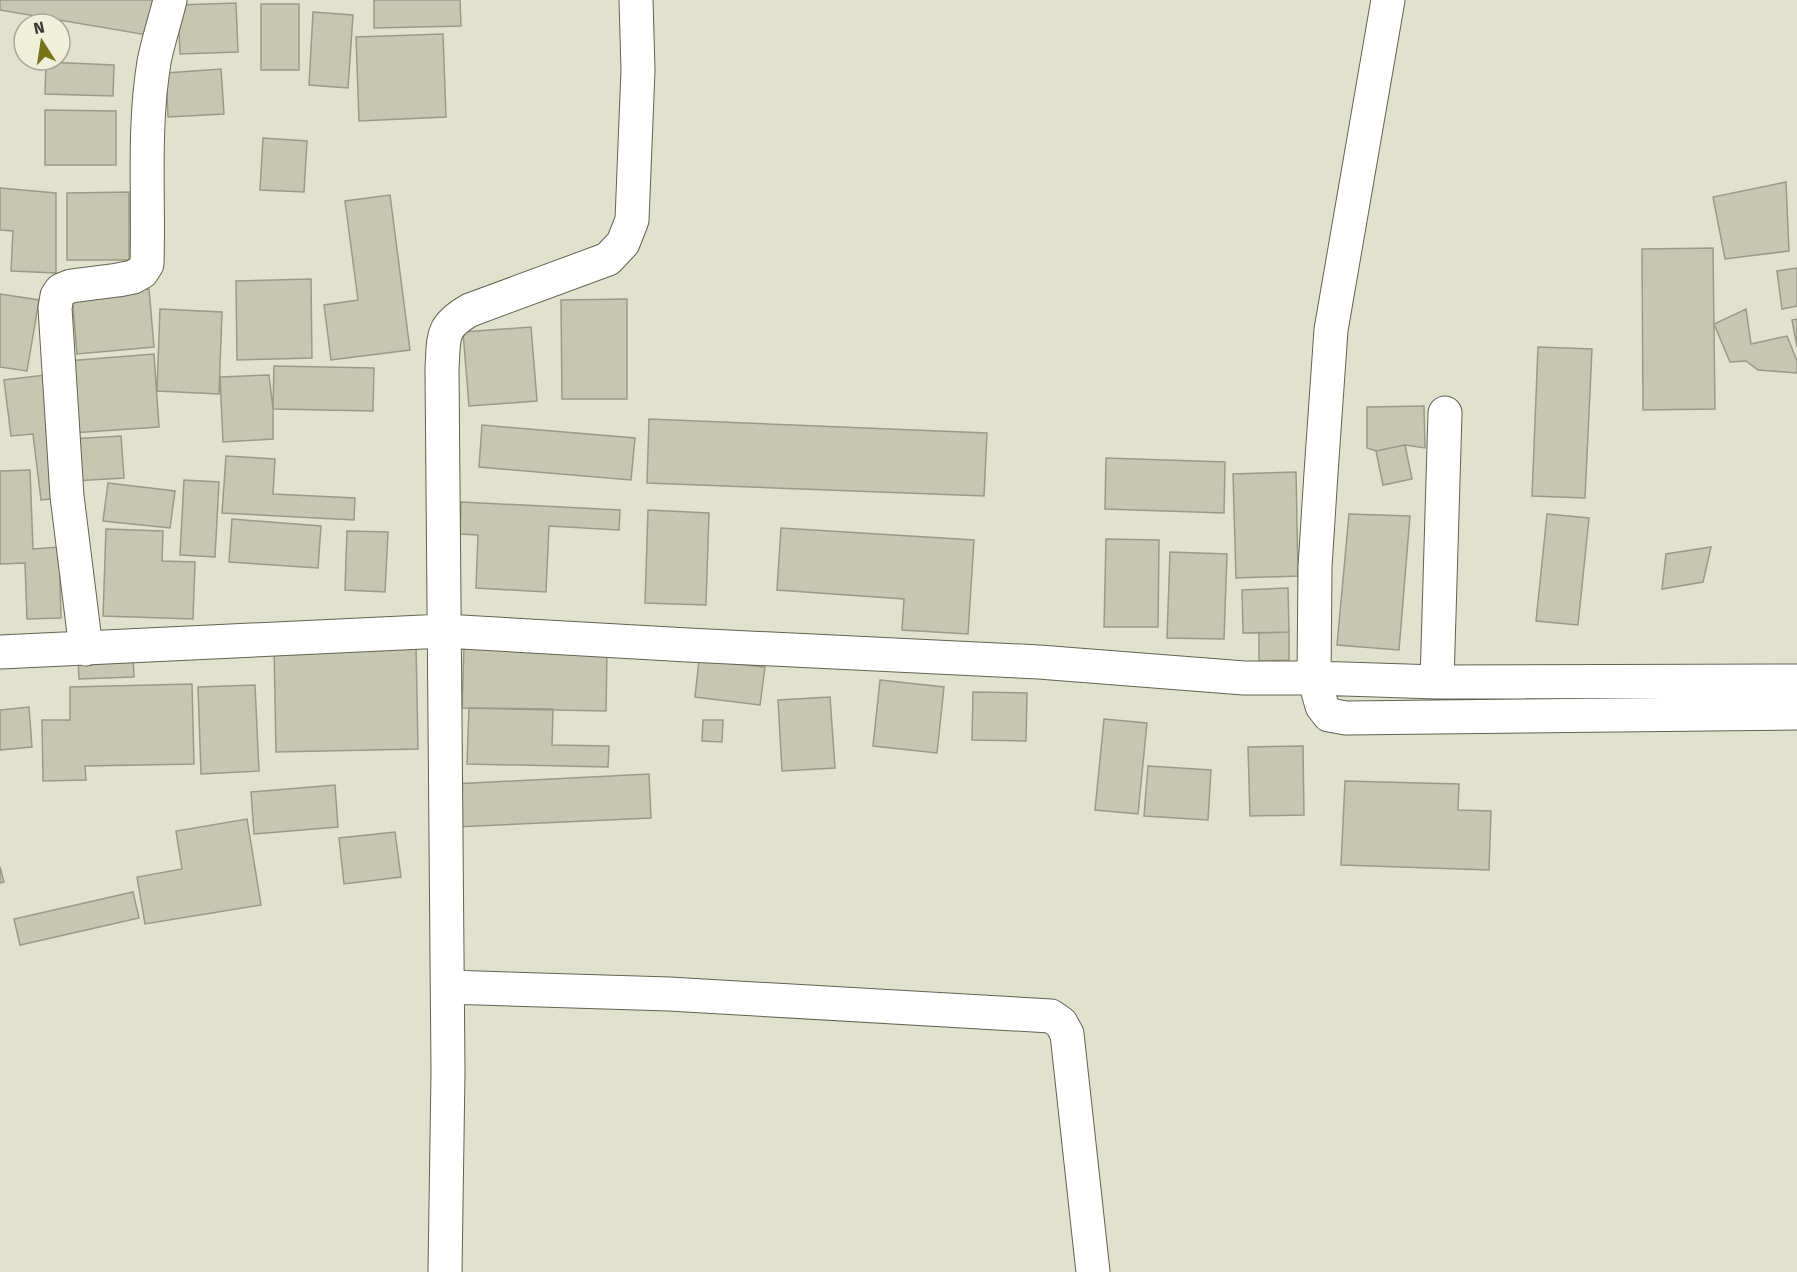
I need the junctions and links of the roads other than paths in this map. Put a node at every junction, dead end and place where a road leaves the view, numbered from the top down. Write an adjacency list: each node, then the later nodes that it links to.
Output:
1 (170, 0): 6 (street)
2 (636, 0): 5 (street)
3 (1389, 0): 8 (street)
4 (1445, 413): 10 (street)
5 (431, 631): 6 (street); 8 (street); 12 (street)
6 (86, 649): 7 (street)
7 (0, 651)
8 (1314, 678): 10 (street); 11 (street)
9 (1797, 681): 10 (street)
10 (1437, 682)
11 (1797, 713)
12 (448, 987): 13 (street); 14 (street)
13 (445, 1272)
14 (1093, 1272)

